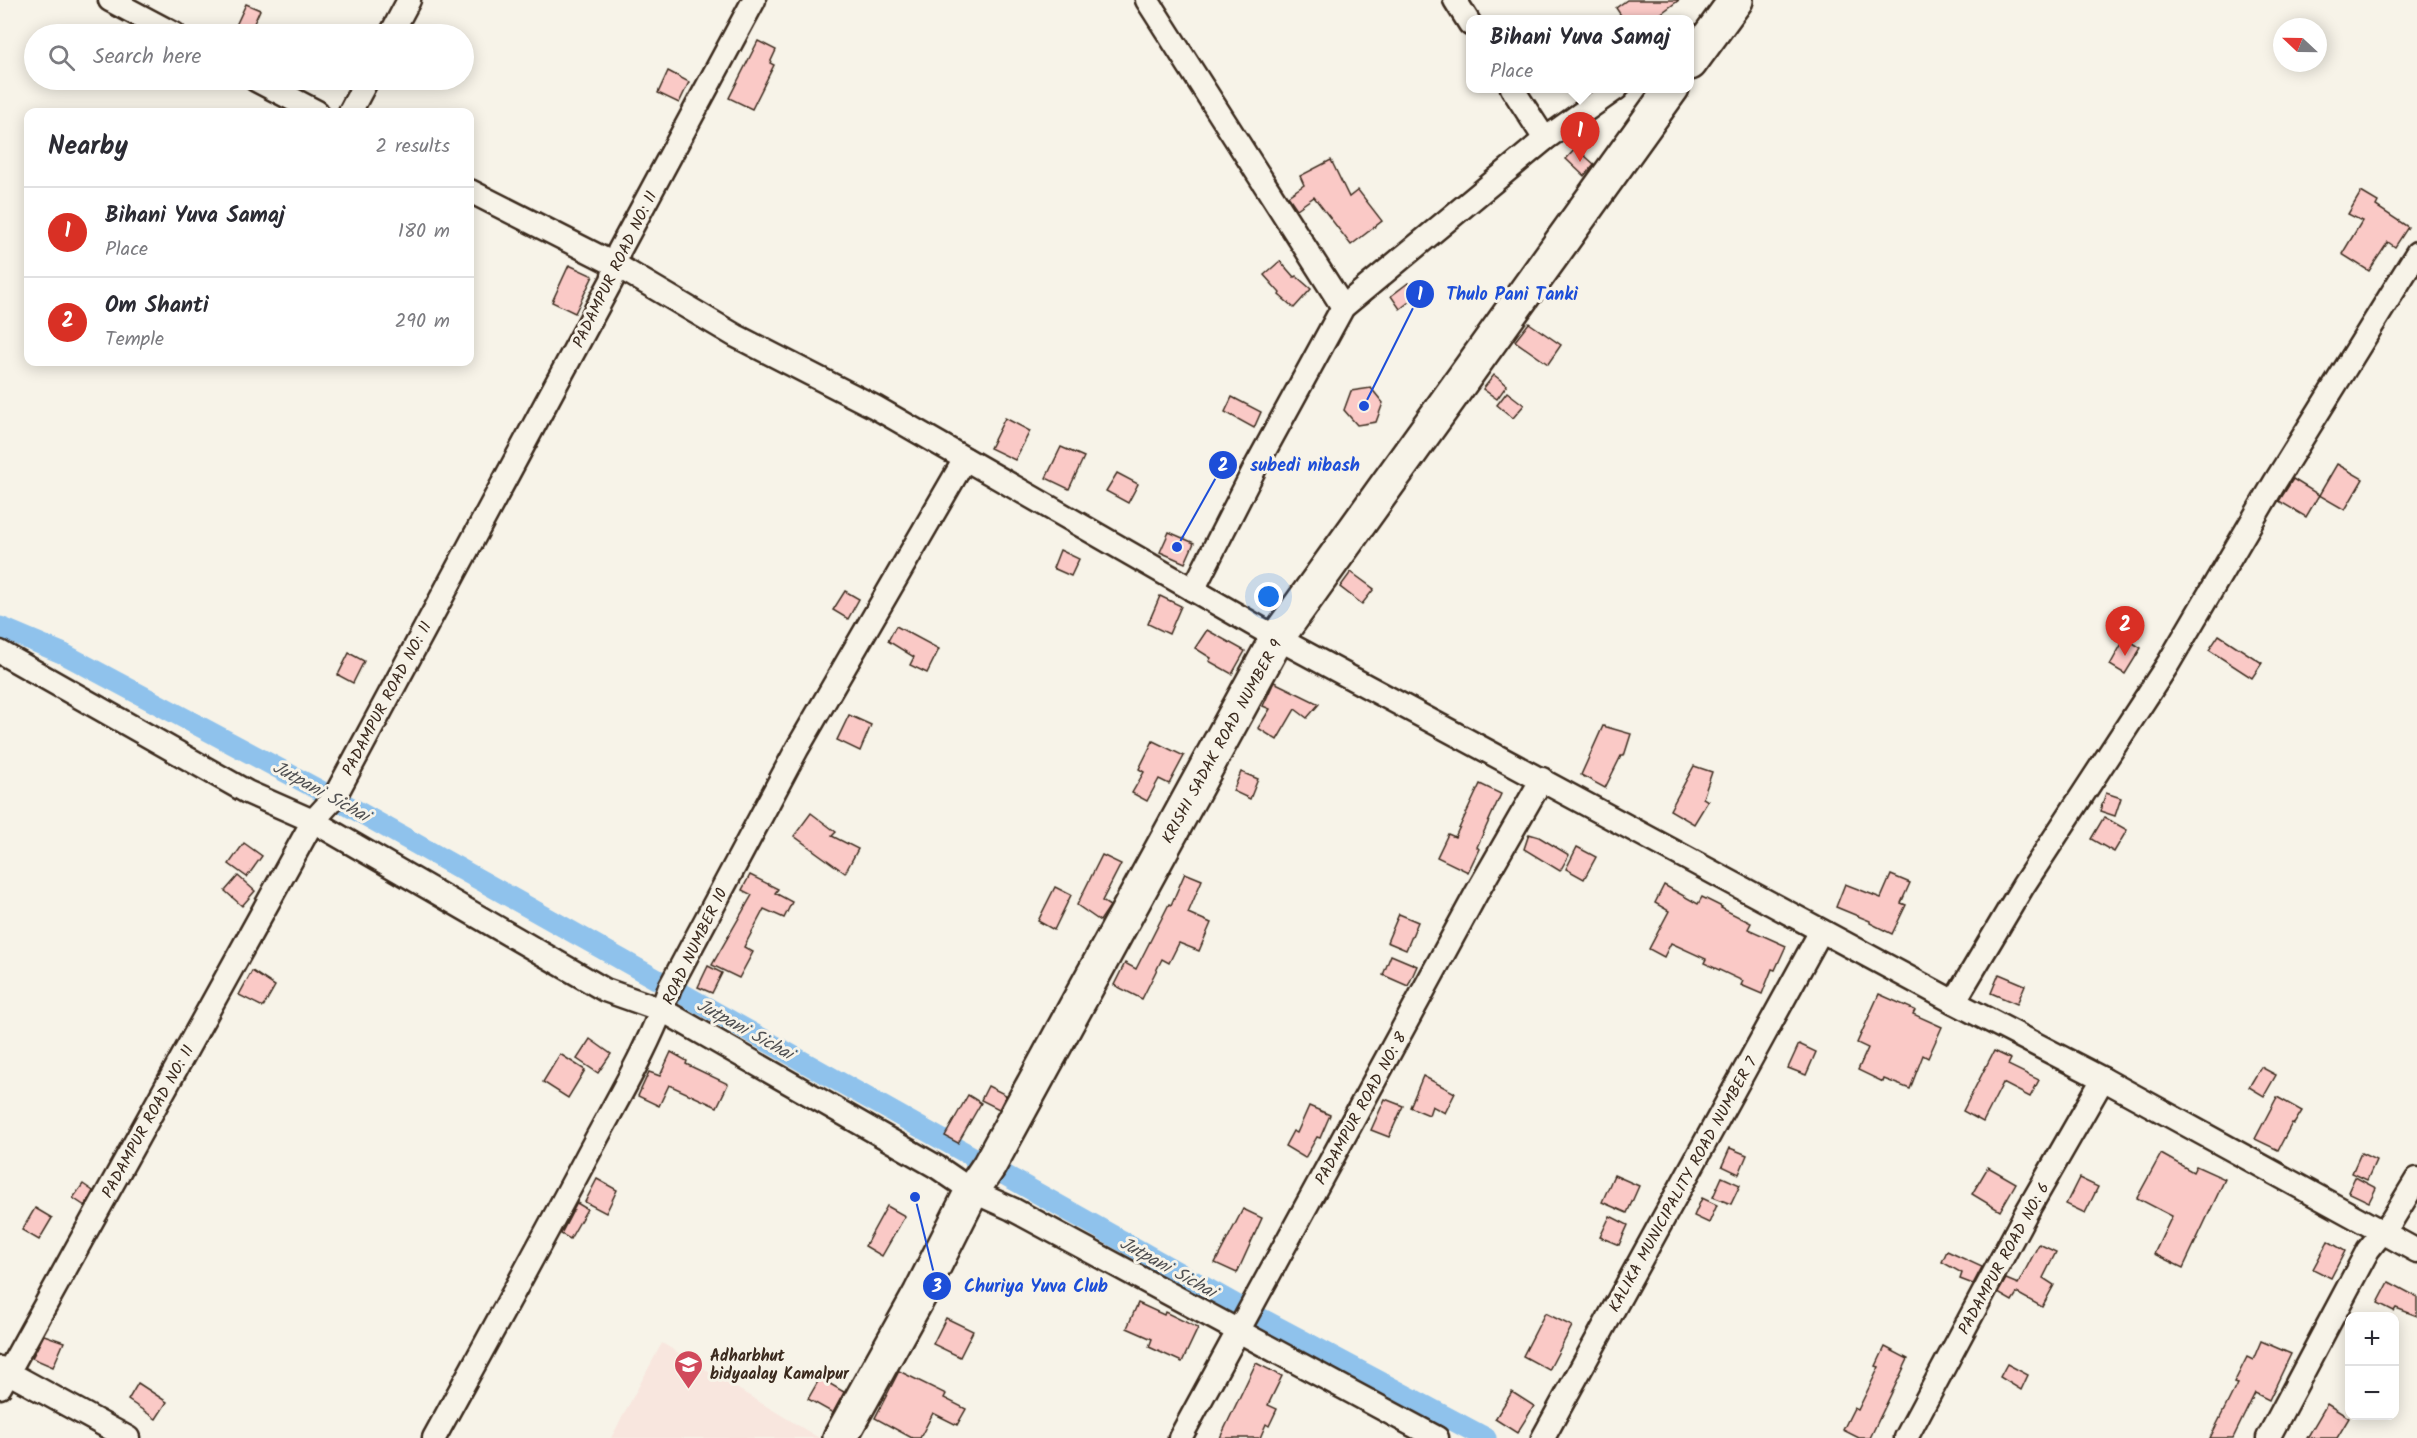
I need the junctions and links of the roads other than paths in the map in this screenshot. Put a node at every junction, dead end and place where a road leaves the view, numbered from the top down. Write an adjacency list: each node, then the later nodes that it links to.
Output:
1 (110, 0): 8 (street)
2 (409, 0): 9 (street)
3 (754, 0): 21 (street, PADAMPUR ROAD NO: 11)
4 (1147, 0): 22 (street)
5 (1455, 0): 7 (street)
6 (1736, 0): 10 (street)
7 (1466, 18)
8 (155, 24)
9 (396, 24)
10 (1699, 38)
11 (275, 90): 16 (street)
12 (362, 90): 17 (street)
13 (1515, 93): 18 (street)
14 (1610, 93): 18 (street)
15 (1668, 93): 25 (street, KRISHI SADAK ROAD NUMBER 9)
16 (309, 108)
17 (352, 108)
18 (1545, 139): 22 (street)
19 (474, 193): 21 (street)
20 (2417, 253): 30 (street)
21 (616, 266): 23 (street); 28 (street, PADAMPUR ROAD NO: 11)
22 (1343, 307): 24 (street)
23 (964, 459): 24 (street); 31 (street, ROAD NUMBER 10)
24 (1193, 590): 25 (street)
25 (1277, 638): 27 (street); 34 (street, KRISHI SADAK ROAD NUMBER 9)
26 (0, 652): 28 (street)
27 (1542, 778): 29 (street); 37 (street, PADAMPUR ROAD NO: 8)
28 (313, 821): 31 (street); 38 (street, PADAMPUR ROAD NO: 11)
29 (1821, 931): 30 (street); 44 (street, KALIKA MUNICIPALITY ROAD NUMBER 7)
30 (1954, 1002): 32 (street)
31 (662, 1010): 34 (street); 40 (street, ROAD NUMBER 10)
32 (2103, 1079): 35 (street); 45 (street, PADAMPUR ROAD NO: 6)
33 (2417, 1179): 35 (street)
34 (972, 1191): 37 (street); 41 (street, KRISHI SADAK ROAD NUMBER 9)
35 (2382, 1232): 36 (street); 46 (street)
36 (2417, 1251)
37 (1238, 1329): 42 (street, PADAMPUR ROAD NO: 8); 43 (street)
38 (3, 1376): 39 (street)
39 (128, 1438)
40 (434, 1438)
41 (840, 1438)
42 (1180, 1438)
43 (1437, 1438)
44 (1543, 1438)
45 (1906, 1438)
46 (2268, 1438)

